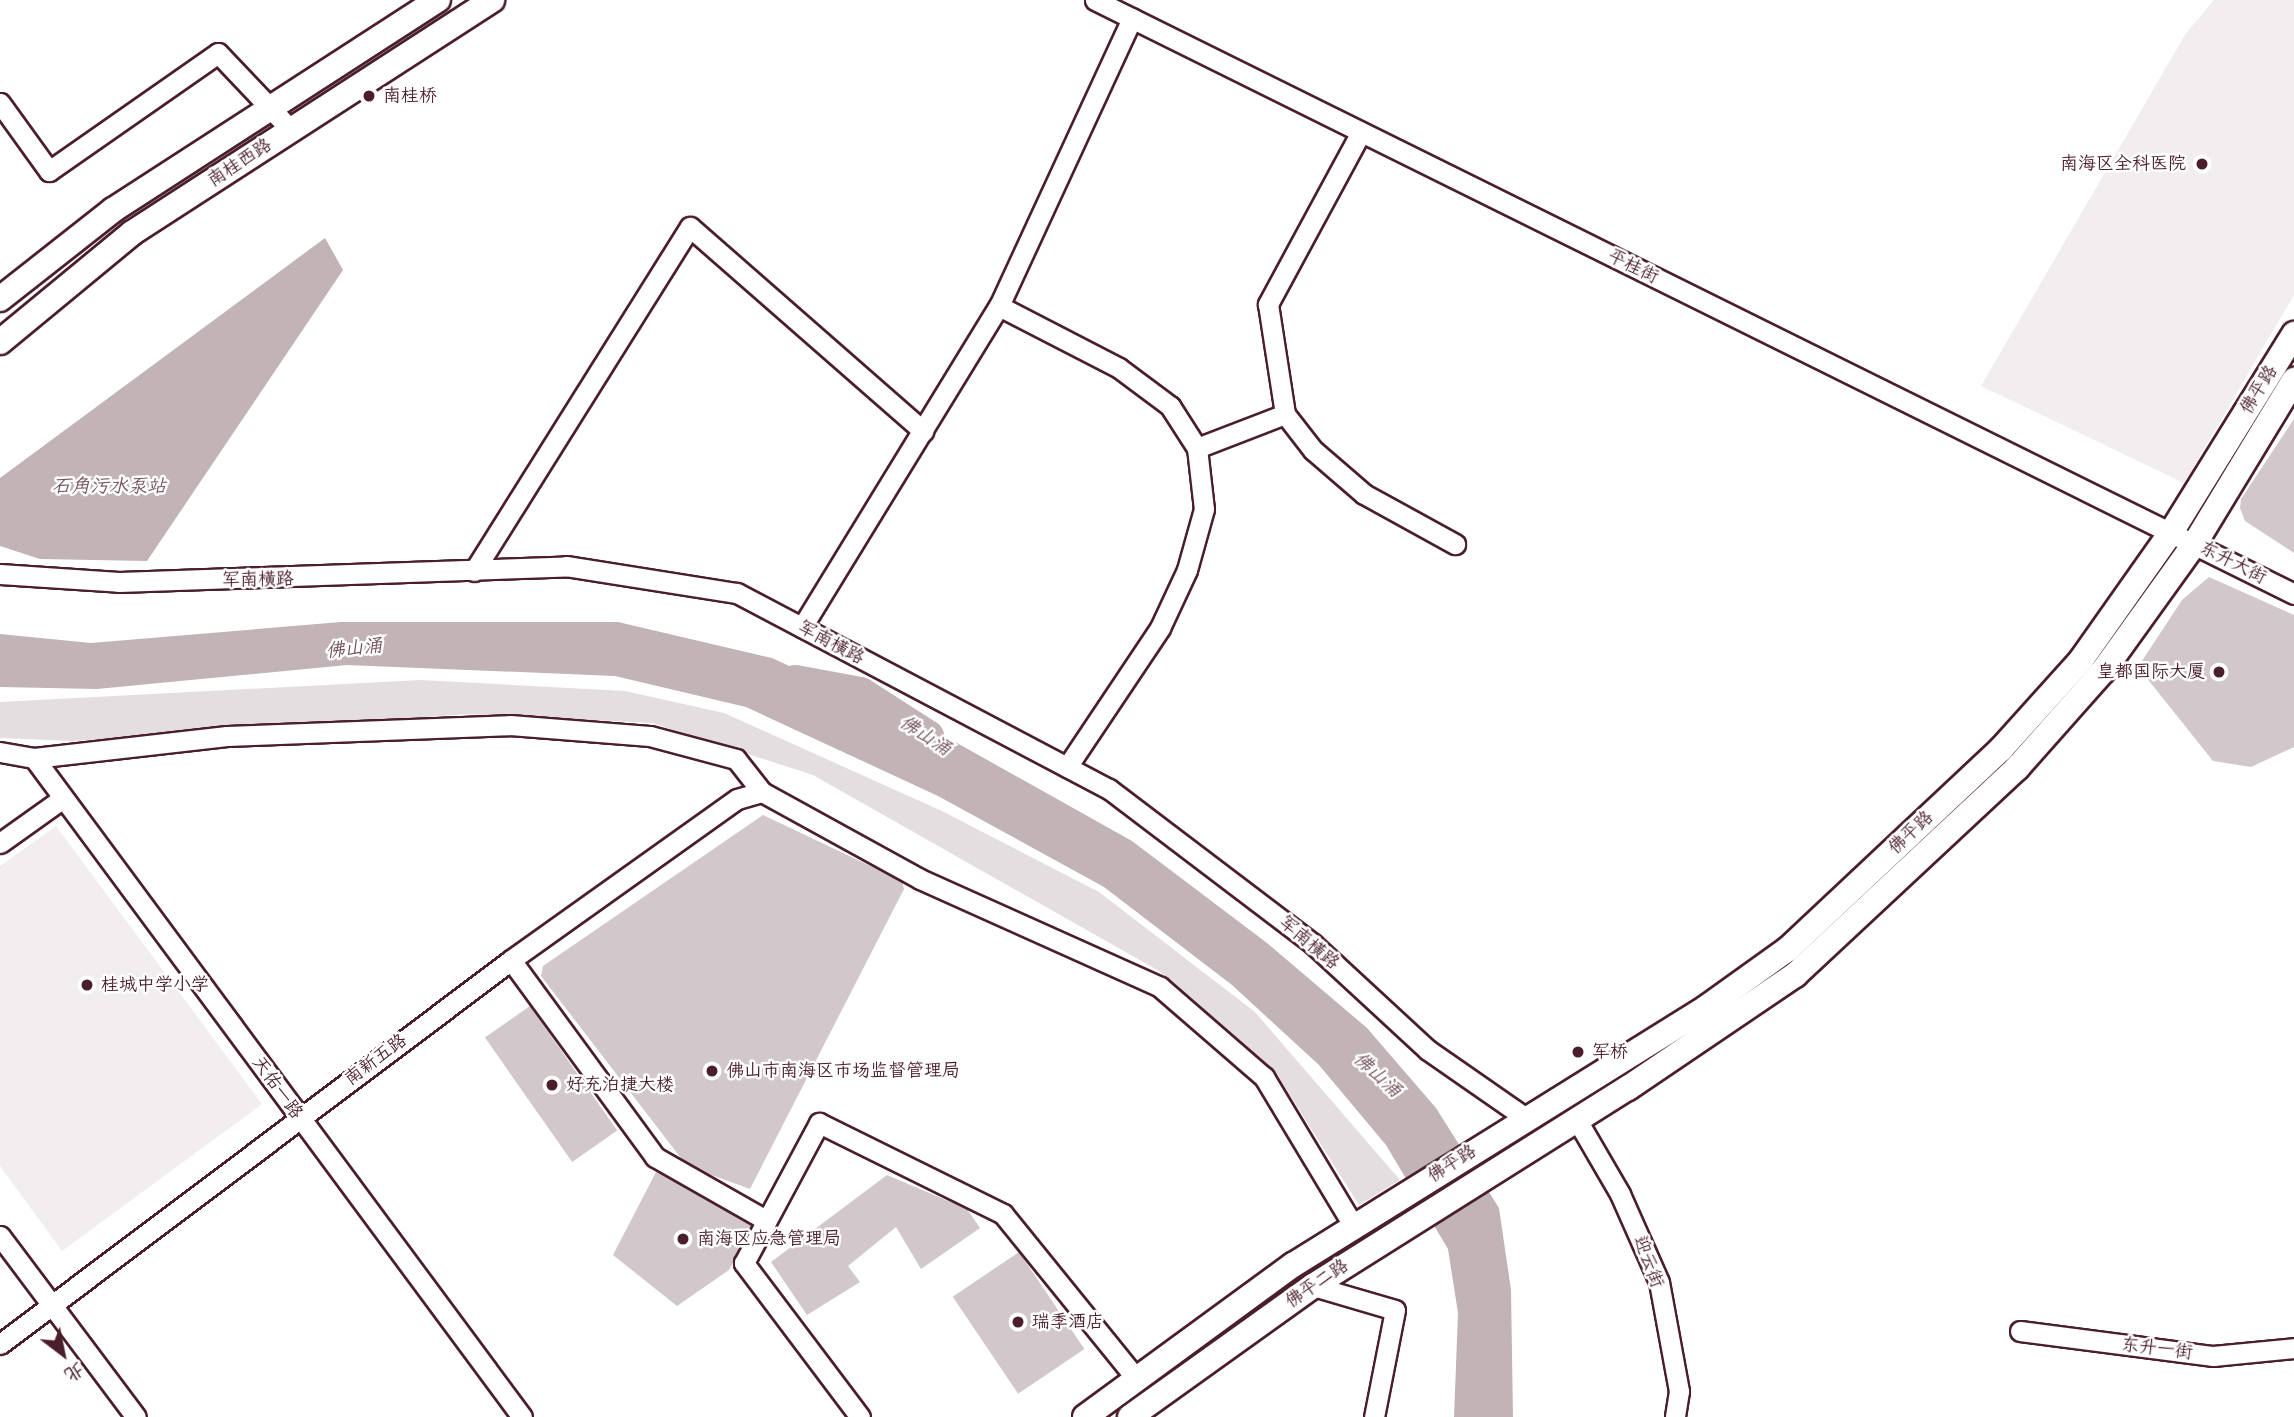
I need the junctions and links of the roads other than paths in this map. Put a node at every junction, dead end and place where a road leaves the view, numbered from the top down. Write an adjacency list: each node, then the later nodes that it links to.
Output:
1 (439, 0): 6 (main road, 南桂西路)
2 (492, 0): 7 (main road, 南桂西路)
3 (1095, 0): 4 (street, 平桂街)
4 (1132, 18): 8 (street, 平桂街); 10 (street)
5 (0, 103): 6 (street)
6 (272, 107): 7 (street); 9 (main road, 南桂西路)
7 (291, 130): 12 (main road, 南桂西路)
8 (1361, 132): 14 (street); 17 (street, 平桂街)
9 (0, 299)
10 (999, 306): 15 (street); 16 (street)
11 (2294, 334): 17 (main road, 佛平路)
12 (0, 342)
13 (2294, 380): 18 (main road, 佛平路)
14 (1285, 414): 16 (street); 19 (street)
15 (923, 430): 20 (street); 23 (street)
16 (1197, 448): 26 (street)
17 (2172, 531): 18 (street, 东升大街); 32 (main road, 佛平路)
18 (2195, 543): 22 (street, 东升大街); 33 (main road, 佛平路)
19 (1455, 544)
20 (474, 571): 21 (street, 军南横路); 23 (street, 军南横路)
21 (0, 574)
22 (2294, 594)
23 (802, 627): 26 (street, 军南横路)
24 (0, 752): 25 (street)
25 (34, 758): 27 (street); 28 (street, 天佑一路)
26 (1067, 767): 32 (street, 军南横路)
27 (762, 792): 30 (street, 南新五路); 37 (street)
28 (63, 798): 29 (street); 31 (street, 天佑一路)
29 (0, 843)
30 (511, 960): 31 (street, 南新五路); 36 (street)
31 (299, 1117): 40 (street, 南新五路); 46 (street, 天佑一路)
32 (1526, 1118): 35 (main road, 佛平路)
33 (1577, 1120): 34 (main road, 佛平路); 51 (street, 迎云街)
34 (1511, 1162): 39 (main road, 佛平二路)
35 (1396, 1198): 37 (main road, 佛平二路)
36 (766, 1220): 44 (street); 47 (street)
37 (1353, 1225): 44 (main road, 佛平二路)
38 (0, 1236): 40 (street)
39 (1313, 1286): 49 (main road, 佛平二路); 50 (street)
40 (53, 1307): 42 (street, 南新五路); 45 (street)
41 (2020, 1331): 43 (street, 东升一街)
42 (0, 1344)
43 (2294, 1348)
44 (1136, 1378): 48 (main road, 佛平二路)
45 (136, 1417)
46 (522, 1417)
47 (860, 1417)
48 (1085, 1417)
49 (1130, 1417)
50 (1374, 1417)
51 (1675, 1417)

